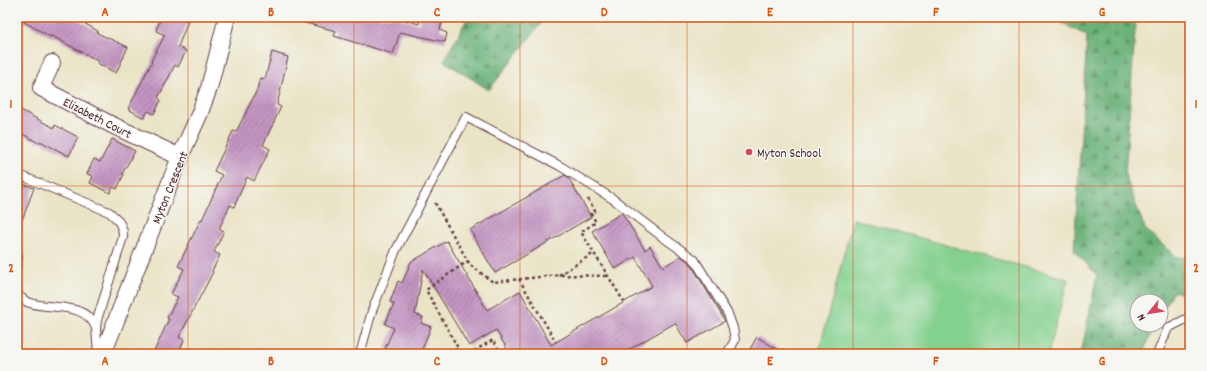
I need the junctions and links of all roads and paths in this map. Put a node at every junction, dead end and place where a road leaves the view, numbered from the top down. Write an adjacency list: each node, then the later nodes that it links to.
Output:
1 (227, 17): 3 (street, Myton Crescent)
2 (52, 63): 3 (street, Elizabeth Court)
3 (180, 157): 18 (street, Myton Crescent)
4 (17, 174): 15 (lane)
5 (575, 176): 6 (lane); 7 (path); 23 (lane)
6 (428, 190): 8 (path); 19 (lane)
7 (594, 253): 9 (path); 10 (path)
8 (468, 261): 11 (path); 20 (path)
9 (558, 275): 10 (path); 11 (path)
10 (608, 276): 13 (path)
11 (518, 279): 16 (path)
12 (17, 294): 15 (lane)
13 (624, 302)
14 (1190, 317): 24 (lane)
15 (96, 328): 17 (lane)
16 (556, 342)
17 (98, 354)
18 (103, 354)
19 (360, 354)
20 (448, 354)
21 (469, 354): 22 (path)
22 (501, 354)
23 (727, 354)
24 (1159, 354)

